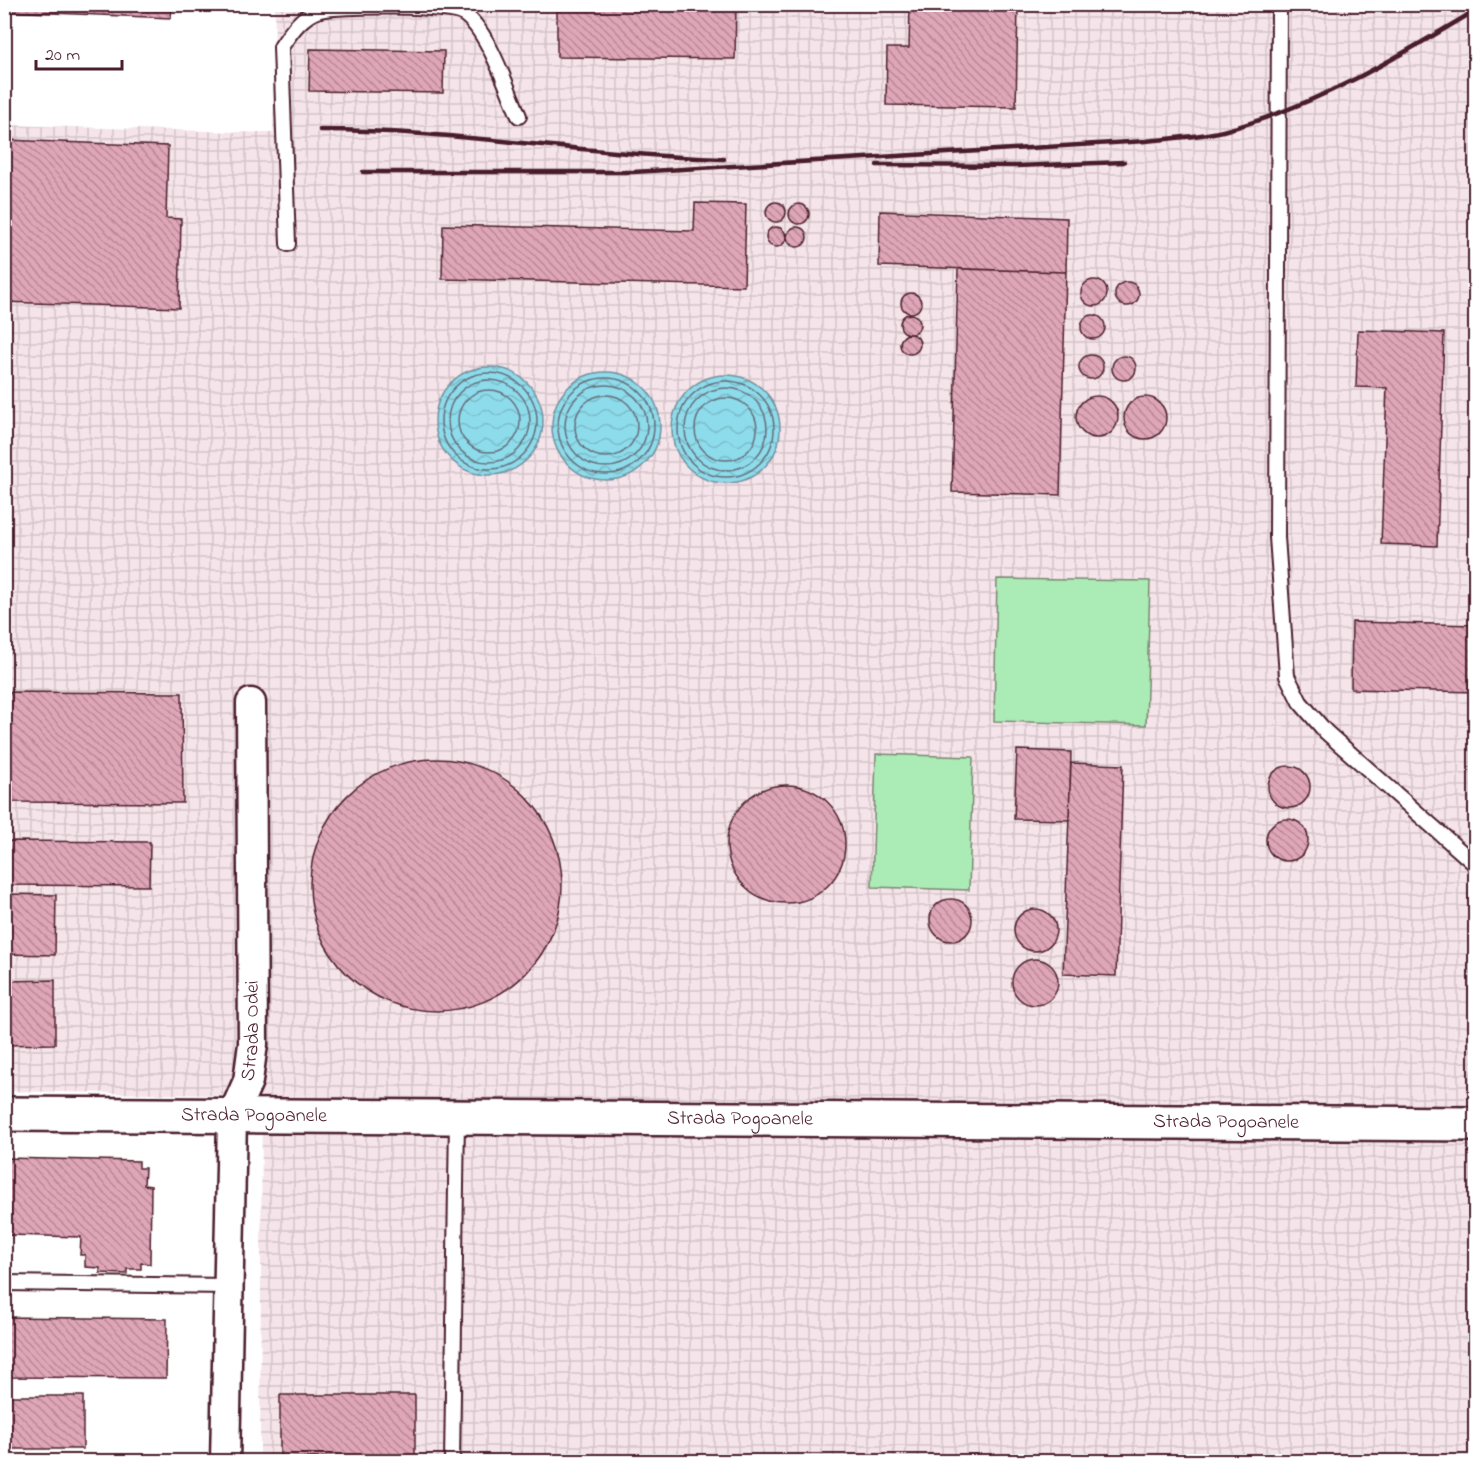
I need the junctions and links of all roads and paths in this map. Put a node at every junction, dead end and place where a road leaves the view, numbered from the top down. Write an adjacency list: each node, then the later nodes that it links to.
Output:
1 (1279, 4): 5 (lane)
2 (519, 116): 3 (lane)
3 (288, 244)
4 (251, 703): 7 (street, Strada Odei)
5 (1476, 865)
6 (4, 1114): 7 (street, Strada Pogoanele)
7 (232, 1117): 8 (street, Strada Pogoanele); 11 (street, Strada Odei)
8 (458, 1119): 9 (street, Strada Pogoanele); 13 (lane)
9 (1476, 1125)
10 (4, 1283): 11 (lane)
11 (228, 1286): 12 (street, Strada Odei)
12 (225, 1461)
13 (452, 1461)

